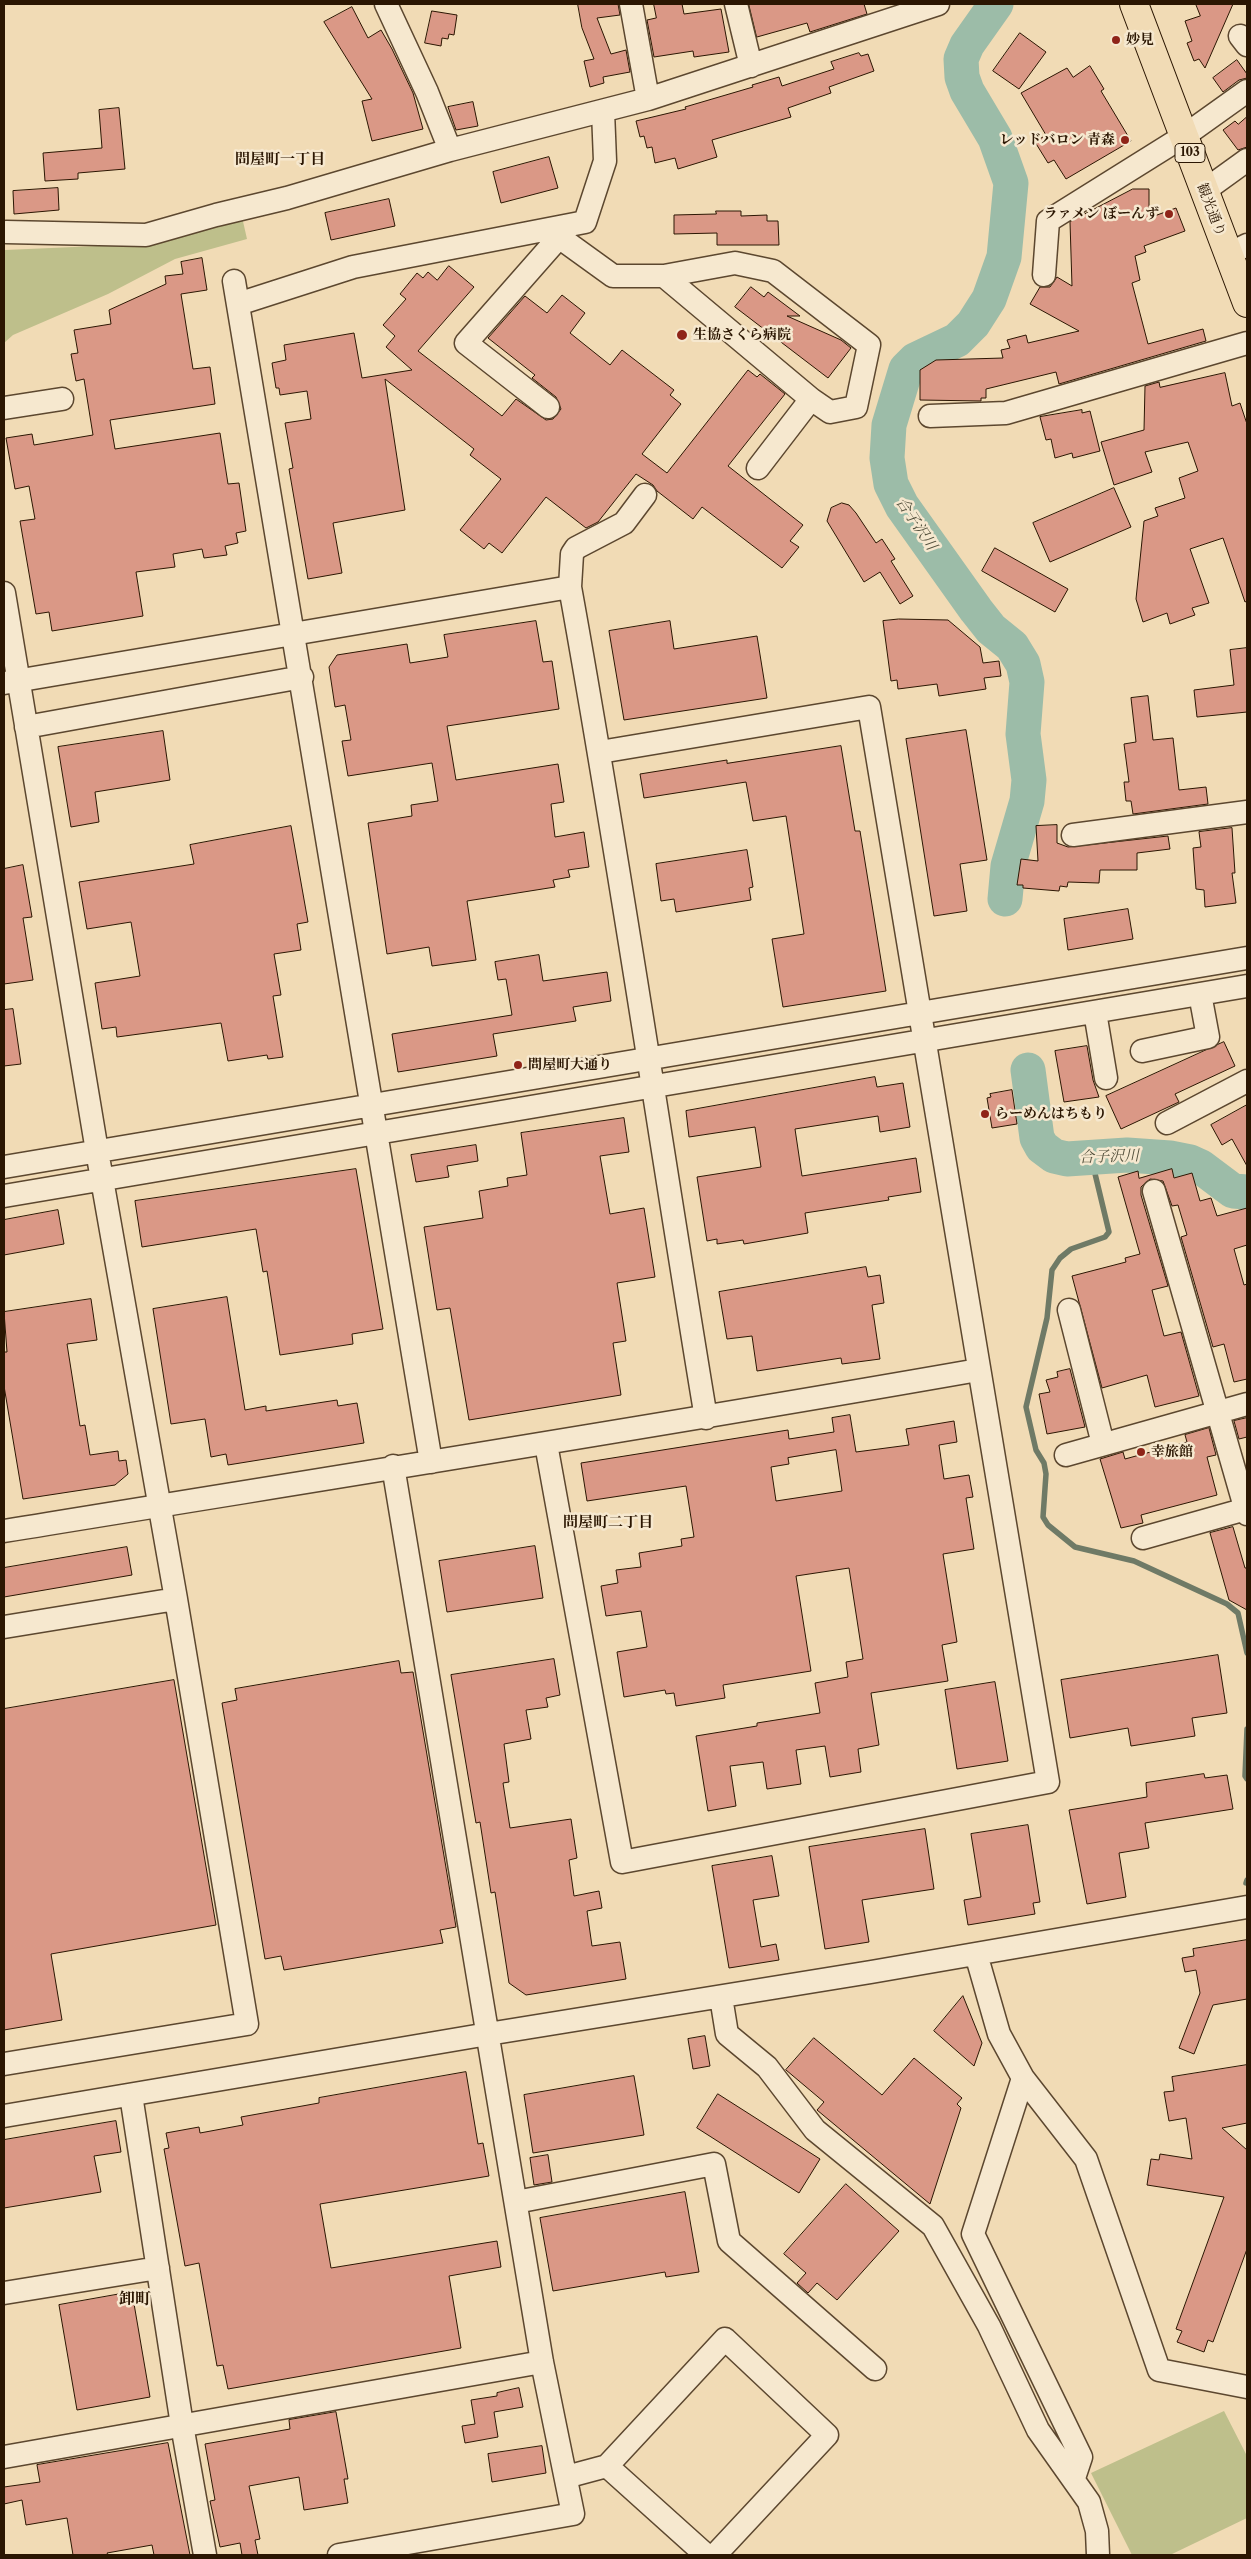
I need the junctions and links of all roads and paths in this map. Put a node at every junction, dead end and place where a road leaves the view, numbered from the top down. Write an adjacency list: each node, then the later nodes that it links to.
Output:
1 (386, 4): 11 (street)
2 (632, 4): 8 (street)
3 (736, 4): 6 (street)
4 (938, 4): 6 (street)
5 (1134, 4): 10 (highway, 観光通り / 103)
6 (752, 66): 8 (street)
7 (1247, 91): 10 (street)
8 (648, 100): 9 (street)
9 (603, 111): 11 (street); 14 (street)
10 (1184, 136): 13 (highway, 観光通り / 103); 17 (street)
11 (450, 150): 15 (street)
12 (1247, 160): 13 (street)
13 (1204, 192): 16 (highway, 観光通り / 103)
14 (564, 231): 18 (street); 21 (street); 25 (street)
15 (6, 232)
16 (1238, 250): 20 (highway, 観光通り / 103)
17 (1044, 275)
18 (664, 276): 24 (street); 24 (street)
19 (234, 281): 21 (street)
20 (1247, 303)
21 (238, 304): 32 (street)
22 (1247, 343): 27 (street)
23 (62, 399): 26 (street)
24 (811, 400): 28 (street)
25 (548, 407)
26 (4, 408)
27 (930, 416)
28 (758, 468)
29 (645, 495): 30 (street)
30 (570, 587): 32 (street); 36 (street)
31 (4, 593): 34 (street)
32 (295, 634): 33 (street); 34 (street)
33 (302, 677): 35 (street); 50 (street)
34 (11, 682): 35 (street)
35 (26, 727): 53 (street)
36 (600, 752): 43 (street); 46 (street)
37 (1247, 812): 38 (street)
38 (1073, 835)
39 (1247, 958): 43 (street)
40 (1247, 986): 41 (street)
41 (1200, 994): 42 (street); 45 (street)
42 (1095, 1012): 44 (street); 47 (street)
43 (921, 1014): 44 (street); 46 (street)
44 (926, 1041): 49 (street); 59 (street)
45 (1142, 1051)
46 (647, 1059): 49 (street); 50 (street)
47 (1106, 1078)
48 (1247, 1081): 51 (street)
49 (652, 1087): 52 (street); 62 (street)
50 (373, 1106): 52 (street); 53 (street)
51 (1167, 1123)
52 (377, 1134): 55 (street); 66 (street)
53 (97, 1152): 54 (street); 55 (street)
54 (4, 1167)
55 (102, 1180): 57 (street); 68 (street)
56 (1154, 1190): 61 (street)
57 (4, 1196)
58 (1069, 1310): 64 (street)
59 (978, 1370): 62 (street); 63 (street)
60 (1247, 1404): 61 (street)
61 (1218, 1412): 64 (street); 69 (street)
62 (706, 1418): 63 (street)
63 (546, 1444): 66 (street)
64 (1103, 1444): 65 (street)
65 (1066, 1455)
66 (431, 1462): 67 (street)
67 (393, 1466): 68 (street); 77 (street)
68 (161, 1505): 70 (street); 72 (street)
69 (1247, 1512): 71 (street)
70 (4, 1531)
71 (1143, 1538)
72 (176, 1598): 73 (street); 78 (street)
73 (4, 1628)
74 (1247, 1907): 75 (street)
75 (976, 1954): 76 (street); 79 (street)
76 (721, 1997): 77 (street); 92 (street)
77 (488, 2034): 80 (street); 82 (street)
78 (4, 2064)
79 (1023, 2078): 87 (street); 92 (street)
80 (131, 2095): 81 (street); 83 (street)
81 (4, 2116)
82 (516, 2202): 85 (street); 86 (street)
83 (158, 2268): 84 (street); 88 (street)
84 (4, 2293)
85 (542, 2362): 88 (street); 91 (street)
86 (875, 2368)
87 (1247, 2387)
88 (182, 2425): 89 (street); 93 (street)
89 (4, 2457)
90 (607, 2466): 91 (street); 95 (street); 96 (street)
91 (566, 2477): 94 (street)
92 (1074, 2478): 97 (street)
93 (206, 2555)
94 (339, 2555)
95 (706, 2555)
96 (715, 2555)
97 (1098, 2555)

